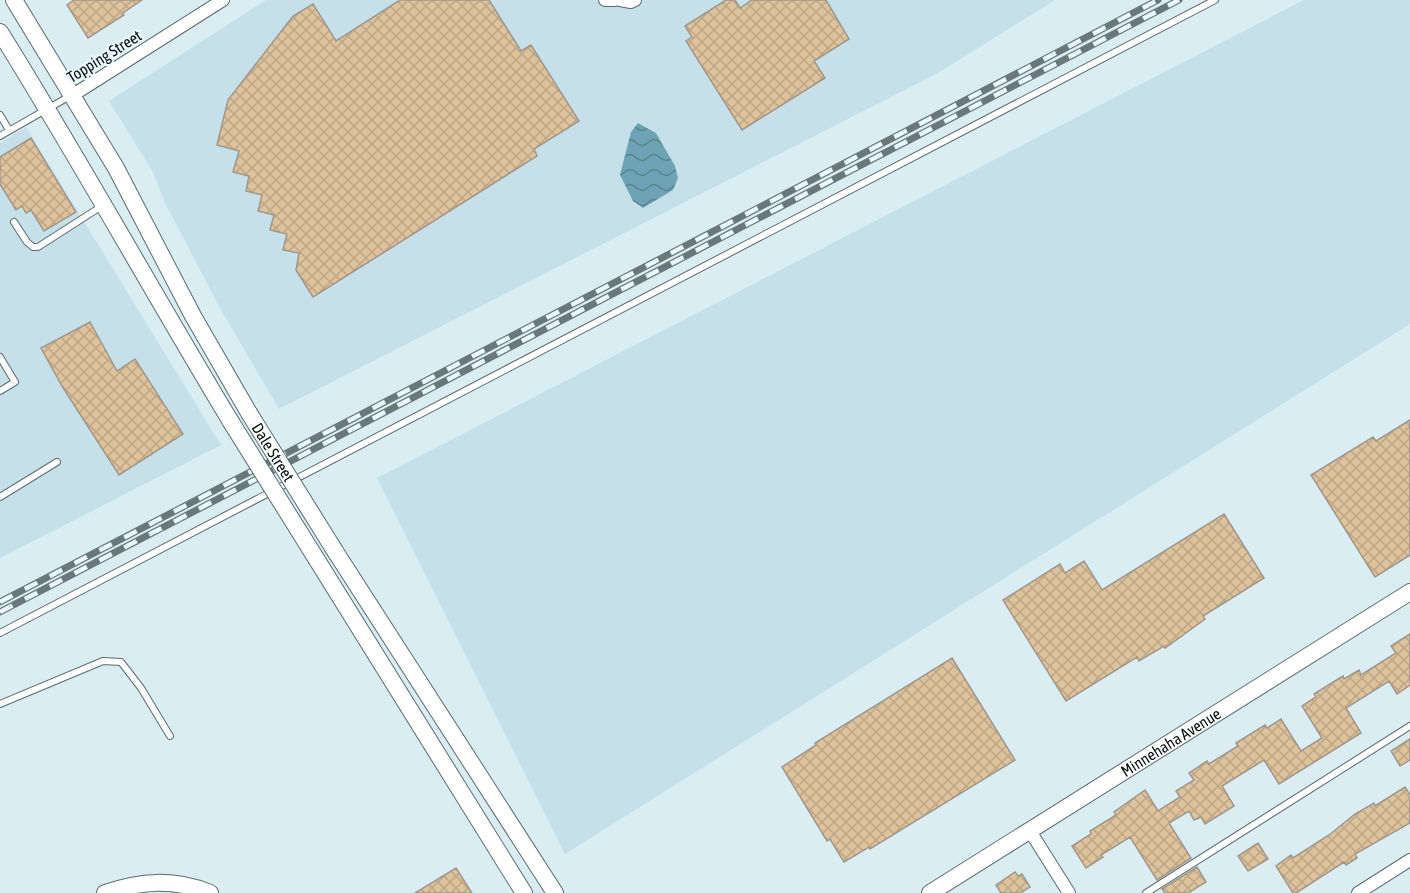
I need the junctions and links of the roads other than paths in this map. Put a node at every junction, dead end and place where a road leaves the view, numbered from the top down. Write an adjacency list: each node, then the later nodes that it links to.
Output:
1 (14, 0): 9 (main road, Dale Street)
2 (223, 0): 9 (street, Topping Street)
3 (605, 0): 4 (street)
4 (615, 0)
5 (620, 0): 6 (street)
6 (635, 0)
7 (1215, 0): 21 (lane)
8 (0, 32): 10 (main road, Dale Street)
9 (73, 95): 10 (lane, Topping Street); 30 (main road, Dale Street, bridge)
10 (47, 108): 12 (lane, Topping Street); 14 (main road, Dale Street)
11 (0, 115): 12 (lane)
12 (9, 130): 13 (lane, Topping Street)
13 (0, 136)
14 (104, 204): 15 (lane); 29 (main road, Dale Street, bridge)
15 (14, 222)
16 (0, 357): 17 (lane)
17 (0, 391)
18 (57, 462): 19 (lane)
19 (0, 497)
20 (1410, 592): 25 (main road, Minnehaha Avenue)
21 (0, 633)
22 (0, 704): 24 (lane)
23 (1410, 726): 33 (lane)
24 (170, 736)
25 (1030, 831): 31 (main road, Minnehaha Avenue); 32 (street)
26 (1410, 860): 34 (street)
27 (105, 893): 28 (main road)
28 (210, 893)
29 (524, 893)
30 (555, 893)
31 (930, 893)
32 (1069, 893)
33 (1146, 893)
34 (1358, 893)

